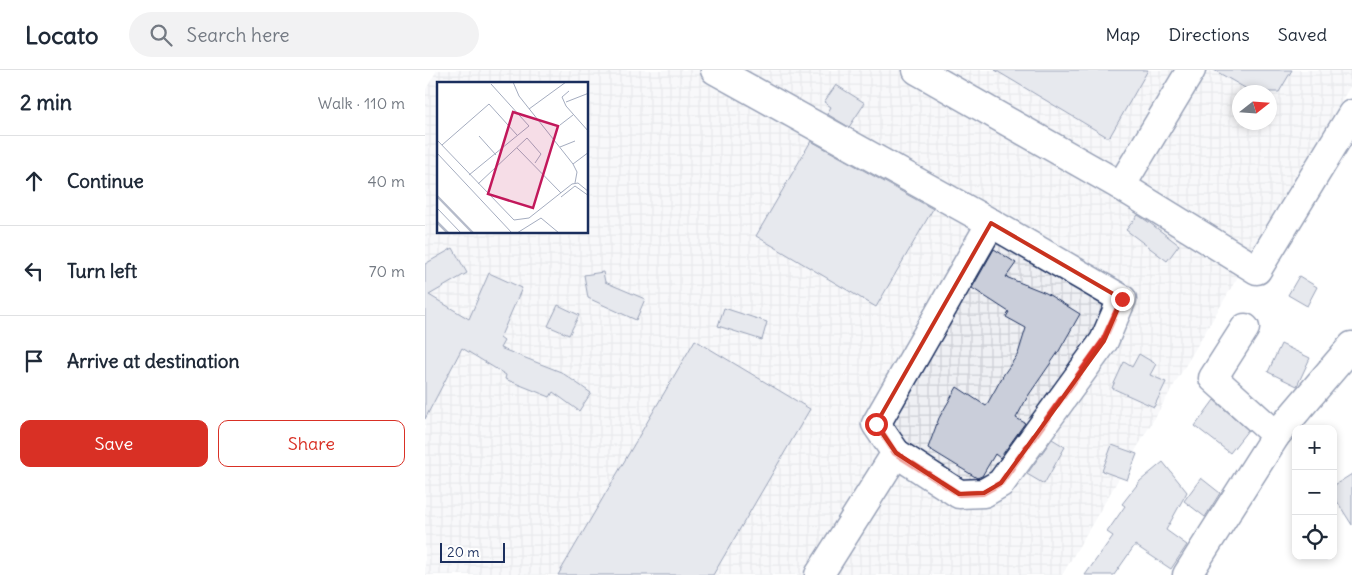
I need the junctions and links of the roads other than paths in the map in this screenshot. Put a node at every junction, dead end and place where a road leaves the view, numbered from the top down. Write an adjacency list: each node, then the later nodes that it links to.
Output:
1 (715, 70): 6 (street)
2 (917, 70): 5 (street)
3 (1191, 70): 5 (street)
4 (1352, 114): 5 (street)
5 (1121, 186)
6 (991, 223): 10 (street); 10 (street)
7 (1245, 328): 9 (street)
8 (1352, 346): 9 (street)
9 (1276, 435): 12 (street)
10 (895, 453): 11 (street)
11 (819, 575)
12 (1187, 575)

